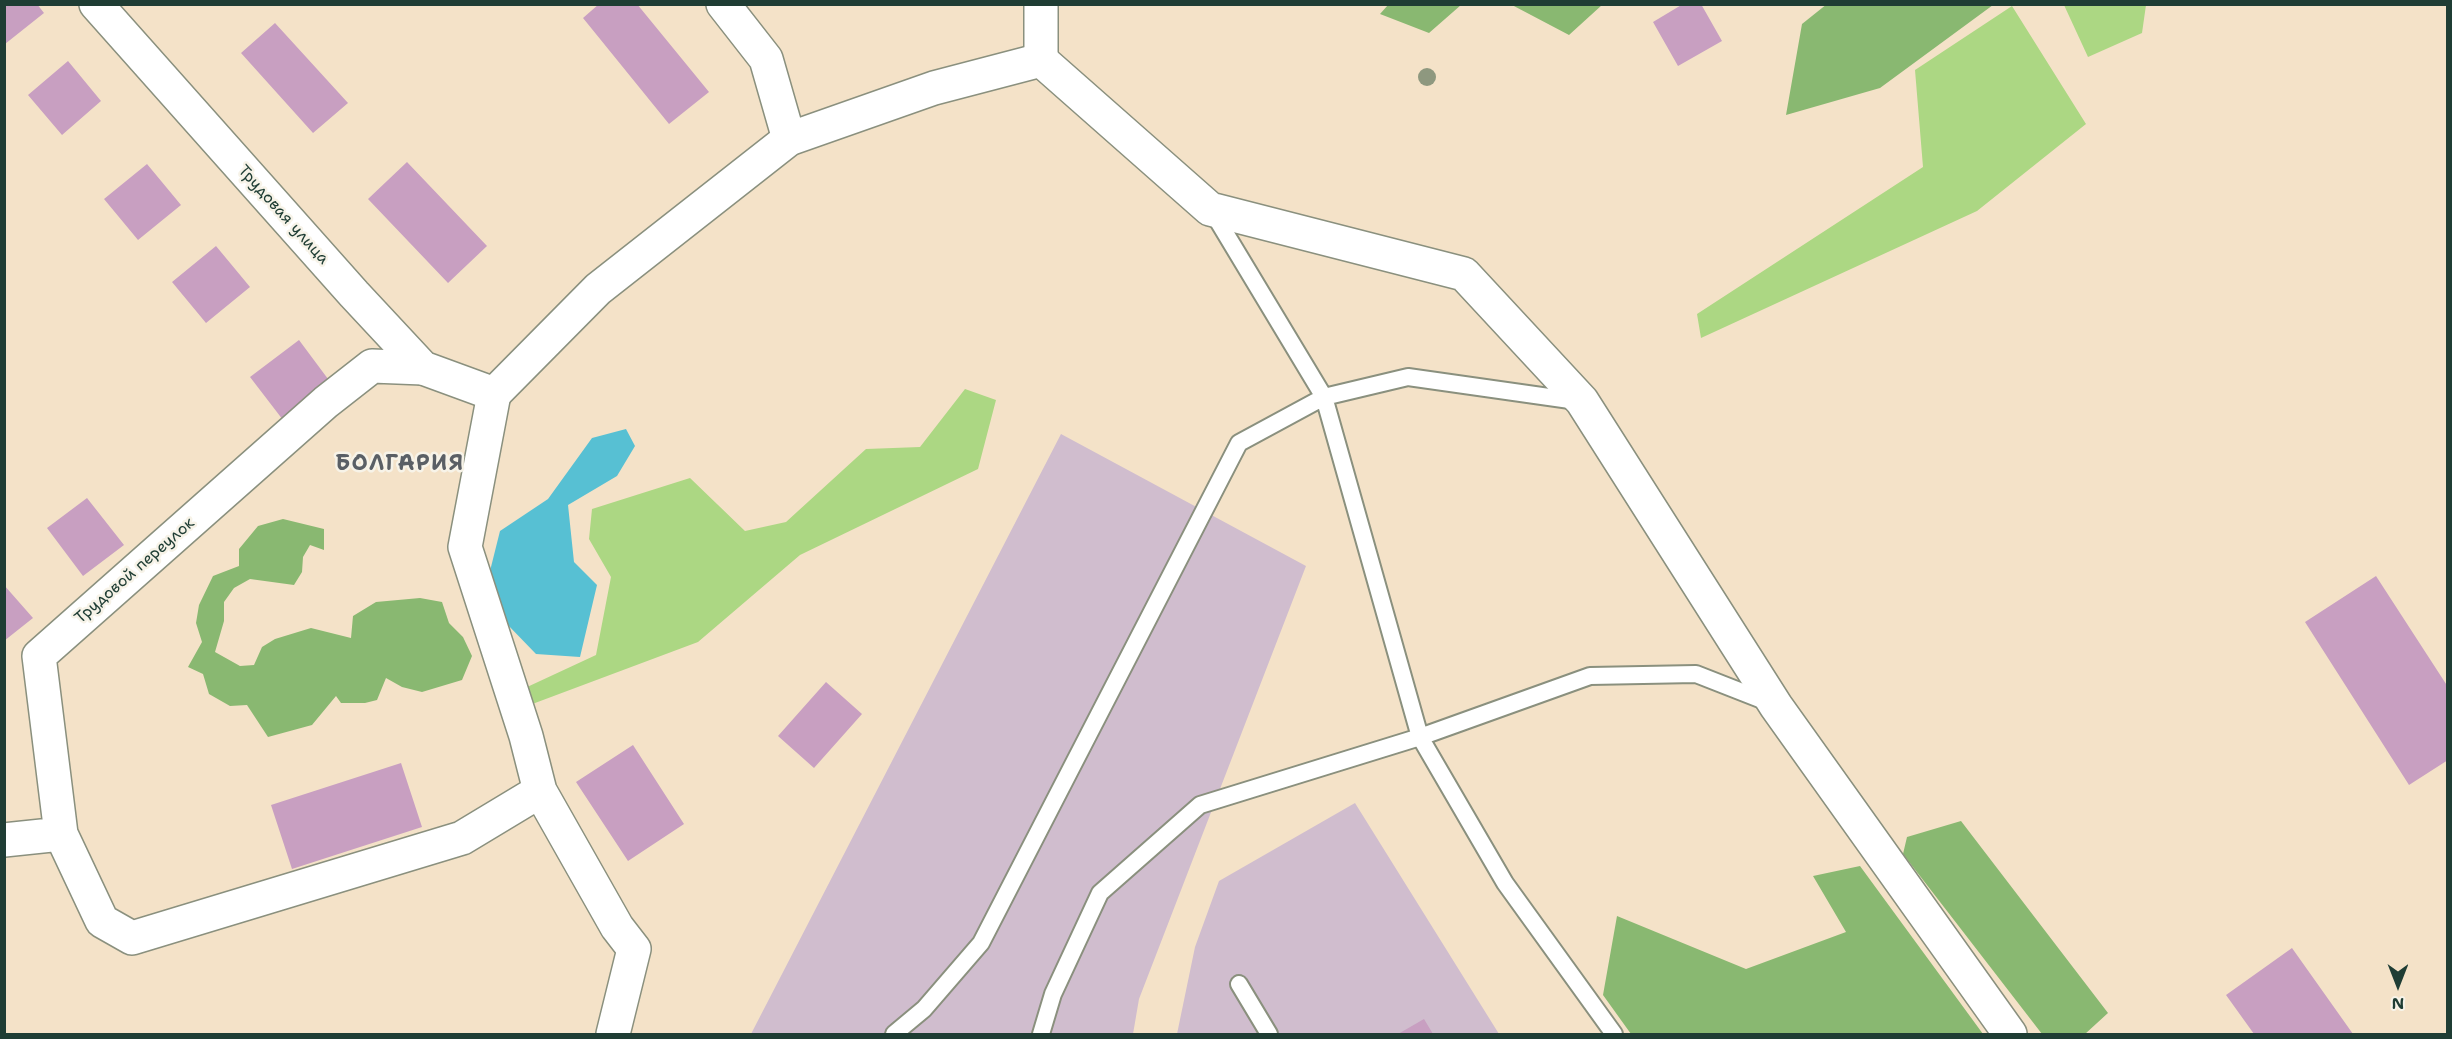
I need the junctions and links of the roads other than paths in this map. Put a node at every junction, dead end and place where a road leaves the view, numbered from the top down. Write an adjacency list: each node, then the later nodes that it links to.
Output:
1 (96, 4): 7 (street, Трудовая улица)
2 (723, 4): 5 (street)
3 (1041, 4): 4 (street)
4 (1041, 60): 5 (street); 6 (street)
5 (789, 139): 8 (street)
6 (1210, 209): 9 (lane); 10 (street)
7 (423, 368): 8 (street, Трудовая улица); 14 (street, Трудовой переулок)
8 (494, 394): 13 (street)
9 (1324, 397): 10 (lane); 12 (lane); 18 (lane)
10 (1582, 401): 11 (street)
11 (1776, 706): 12 (lane); 22 (street)
12 (1420, 737): 19 (lane); 21 (lane)
13 (540, 791): 14 (street); 17 (street)
14 (61, 834): 15 (street)
15 (4, 840)
16 (1239, 984): 20 (lane)
17 (613, 1035)
18 (894, 1035)
19 (1041, 1035)
20 (1269, 1035)
21 (1614, 1035)
22 (2010, 1035)

